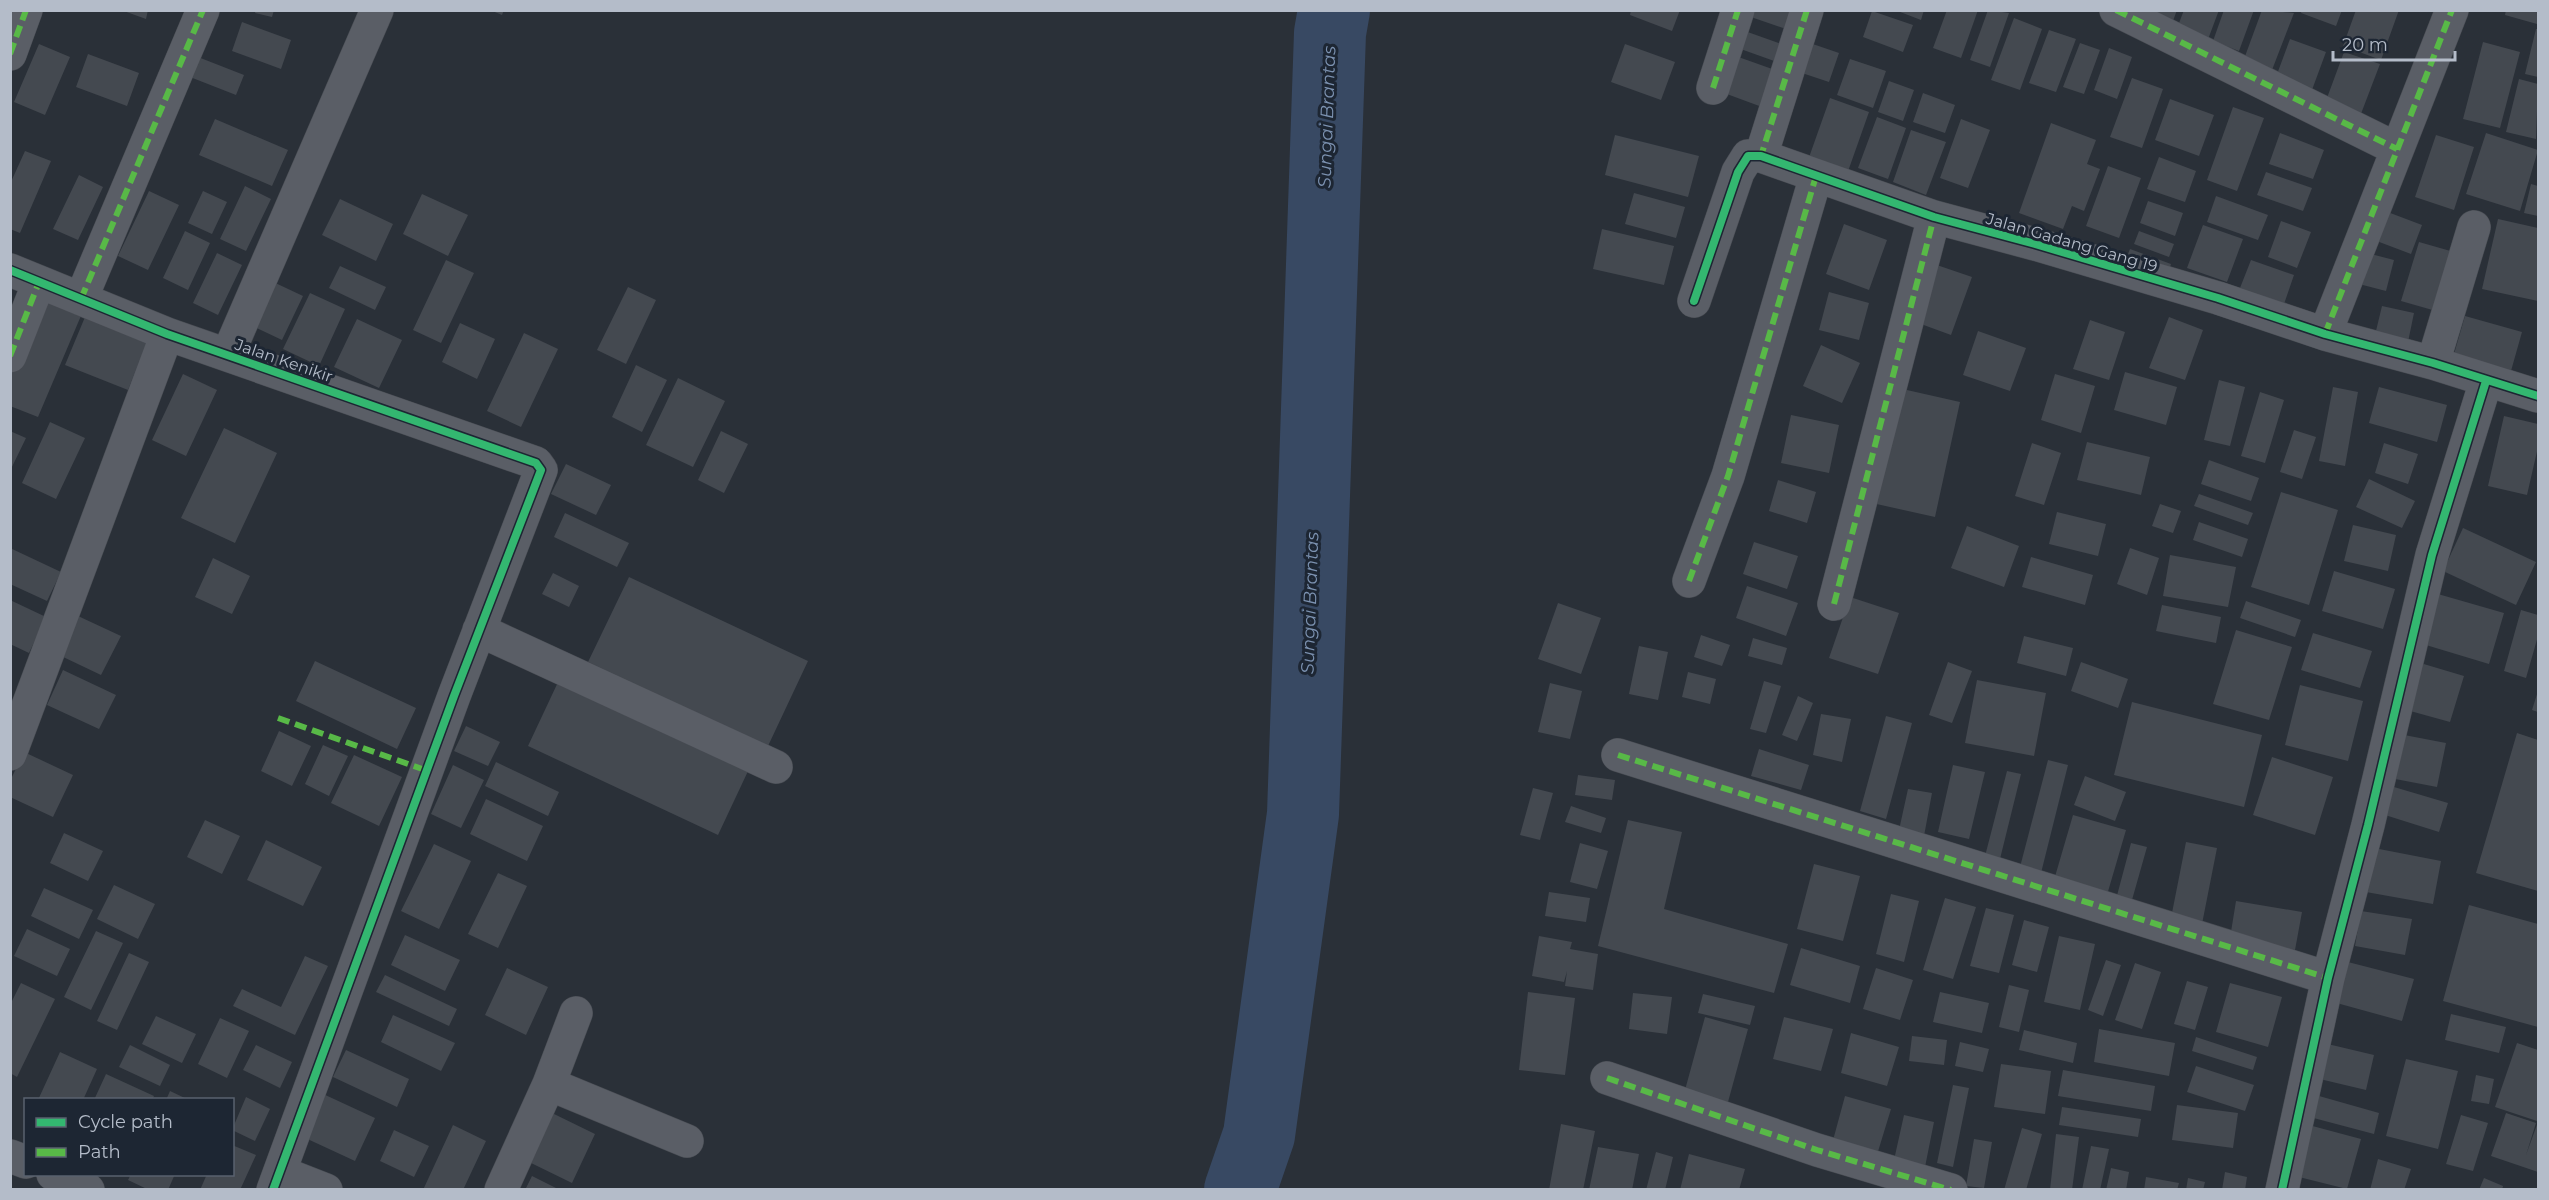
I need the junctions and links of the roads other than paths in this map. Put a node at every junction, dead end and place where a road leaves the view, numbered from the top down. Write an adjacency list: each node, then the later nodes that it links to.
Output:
1 (26, 10): 8 (street)
2 (202, 10): 16 (street)
3 (377, 10): 20 (street)
4 (1738, 10): 9 (street)
5 (1807, 10): 11 (street)
6 (2116, 10): 10 (street)
7 (2452, 10): 10 (street)
8 (10, 54)
9 (1713, 88)
10 (2397, 149): 19 (street)
11 (1761, 156): 12 (street, Jalan Gadang Gang 19); 17 (street)
12 (1815, 176): 13 (street, Jalan Gadang Gang 19); 25 (street)
13 (1934, 217): 19 (street, Jalan Gadang Gang 19); 26 (street)
14 (2474, 227): 22 (street)
15 (25, 276): 16 (street, Jalan Kenikir); 21 (street)
16 (81, 299): 18 (street, Jalan Kenikir)
17 (1694, 301)
18 (167, 334): 20 (street, Jalan Kenikir); 28 (street)
19 (2325, 334): 22 (street, Jalan Gadang Gang 19)
20 (228, 354): 27 (street, Jalan Kenikir)
21 (10, 356)
22 (2433, 363): 23 (street, Jalan Gadang Gang 19)
23 (2486, 381): 24 (street, Jalan Gadang Gang 19); 31 (street)
24 (2538, 396)
25 (1689, 581)
26 (1834, 604)
27 (479, 630): 30 (street); 36 (street)
28 (10, 754)
29 (1618, 754): 31 (street)
30 (776, 767)
31 (2328, 978): 40 (street)
32 (576, 1013): 34 (street)
33 (1607, 1078): 39 (street)
34 (549, 1084): 35 (street); 38 (street)
35 (687, 1141)
36 (276, 1181): 37 (street)
37 (326, 1190)
38 (501, 1190)
39 (1951, 1190)
40 (2282, 1190)

